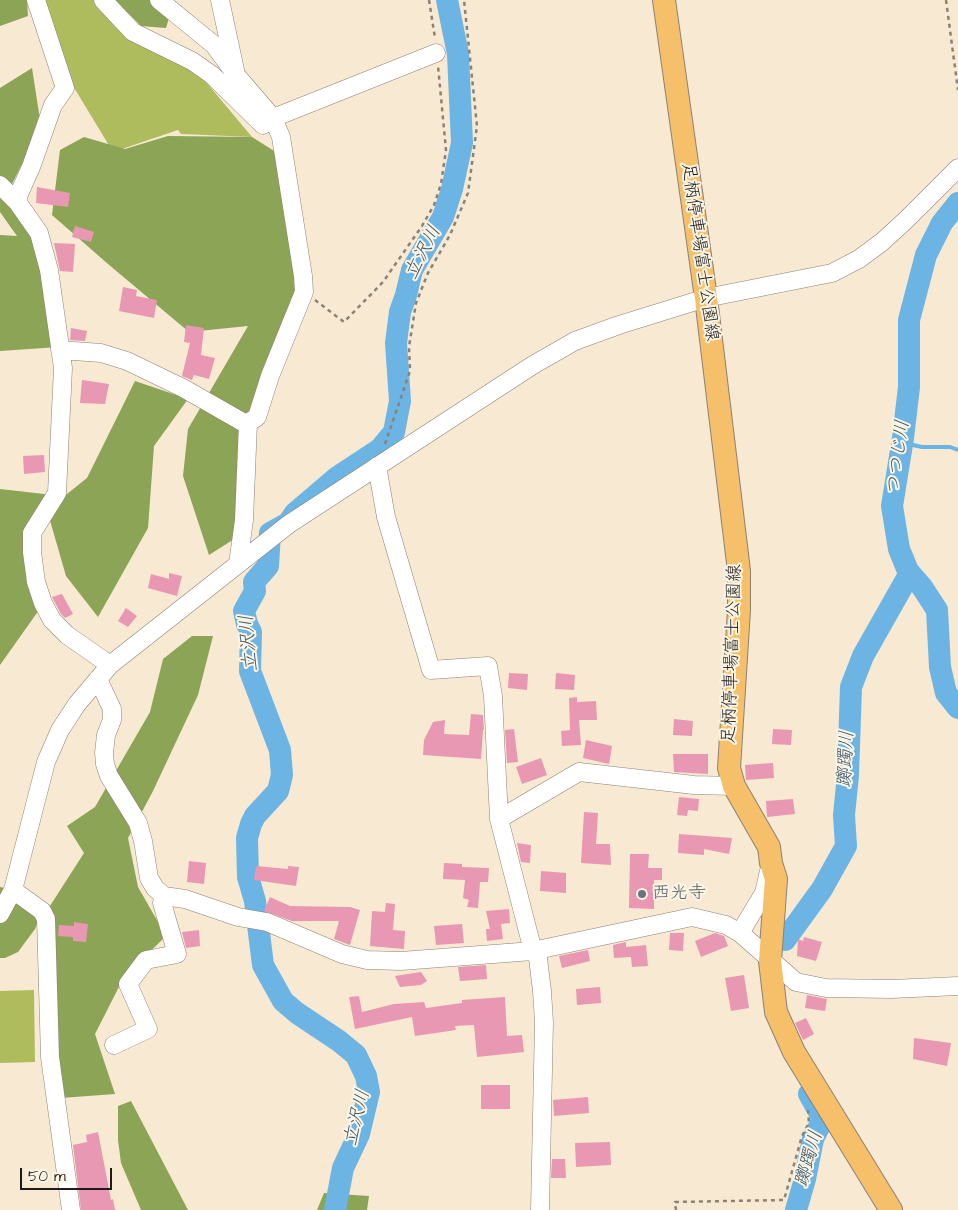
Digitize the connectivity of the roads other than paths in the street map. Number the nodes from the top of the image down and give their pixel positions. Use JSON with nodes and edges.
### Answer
{"nodes":[{"id":1,"x":36,"y":0,"type":"edge"},
{"id":2,"x":103,"y":0,"type":"edge"},
{"id":3,"x":159,"y":0,"type":"edge"},
{"id":4,"x":220,"y":0,"type":"edge"},
{"id":5,"x":664,"y":0,"type":"edge"},
{"id":6,"x":436,"y":53,"type":"road end"},
{"id":7,"x":236,"y":75,"type":"junction"},
{"id":8,"x":273,"y":118,"type":"junction"},
{"id":9,"x":958,"y":168,"type":"edge"},
{"id":10,"x":0,"y":185,"type":"edge"},
{"id":11,"x":18,"y":203,"type":"junction"},
{"id":12,"x":706,"y":298,"type":"junction"},
{"id":13,"x":60,"y":350,"type":"junction"},
{"id":14,"x":248,"y":423,"type":"junction"},
{"id":15,"x":377,"y":466,"type":"junction"},
{"id":16,"x":238,"y":564,"type":"junction"},
{"id":17,"x":110,"y":665,"type":"junction"},
{"id":18,"x":98,"y":679,"type":"junction"},
{"id":19,"x":734,"y":786,"type":"junction"},
{"id":20,"x":499,"y":819,"type":"junction"},
{"id":21,"x":771,"y":863,"type":"junction"},
{"id":22,"x":13,"y":890,"type":"junction"},
{"id":23,"x":164,"y":896,"type":"junction"},
{"id":24,"x":0,"y":914,"type":"edge"},
{"id":25,"x":740,"y":933,"type":"junction"},
{"id":26,"x":535,"y":950,"type":"junction"},
{"id":27,"x":770,"y":961,"type":"junction"},
{"id":28,"x":958,"y":986,"type":"edge"},
{"id":29,"x":114,"y":1045,"type":"dead end"},
{"id":30,"x":71,"y":1210,"type":"edge"},
{"id":31,"x":540,"y":1210,"type":"edge"},
{"id":32,"x":891,"y":1210,"type":"edge"}],
"edges":[{"from":1,"to":11,"type":"street"},
{"from":2,"to":8,"type":"street"},
{"from":3,"to":7,"type":"street"},
{"from":4,"to":7,"type":"street"},
{"from":5,"to":12,"type":"main road","name":"足柄停車場富士公園線"},
{"from":6,"to":8,"type":"street"},
{"from":7,"to":8,"type":"street"},
{"from":8,"to":14,"type":"street"},
{"from":9,"to":12,"type":"street"},
{"from":10,"to":11,"type":"street"},
{"from":11,"to":13,"type":"street"},
{"from":12,"to":15,"type":"street"},
{"from":12,"to":19,"type":"main road","name":"足柄停車場富士公園線"},
{"from":13,"to":14,"type":"street"},
{"from":13,"to":17,"type":"street"},
{"from":14,"to":16,"type":"street"},
{"from":15,"to":16,"type":"street"},
{"from":15,"to":20,"type":"street"},
{"from":16,"to":17,"type":"street"},
{"from":17,"to":18,"type":"street"},
{"from":18,"to":22,"type":"street"},
{"from":18,"to":23,"type":"street"},
{"from":19,"to":20,"type":"street"},
{"from":19,"to":21,"type":"main road","name":"足柄停車場富士公園線"},
{"from":20,"to":26,"type":"street"},
{"from":21,"to":25,"type":"street"},
{"from":21,"to":27,"type":"main road","name":"足柄停車場富士公園線"},
{"from":22,"to":24,"type":"street"},
{"from":22,"to":30,"type":"street"},
{"from":23,"to":26,"type":"street"},
{"from":23,"to":29,"type":"street"},
{"from":25,"to":26,"type":"street"},
{"from":25,"to":27,"type":"street"},
{"from":26,"to":31,"type":"street"},
{"from":27,"to":28,"type":"street"},
{"from":27,"to":32,"type":"main road","name":"足柄停車場富士公園線"}]}
